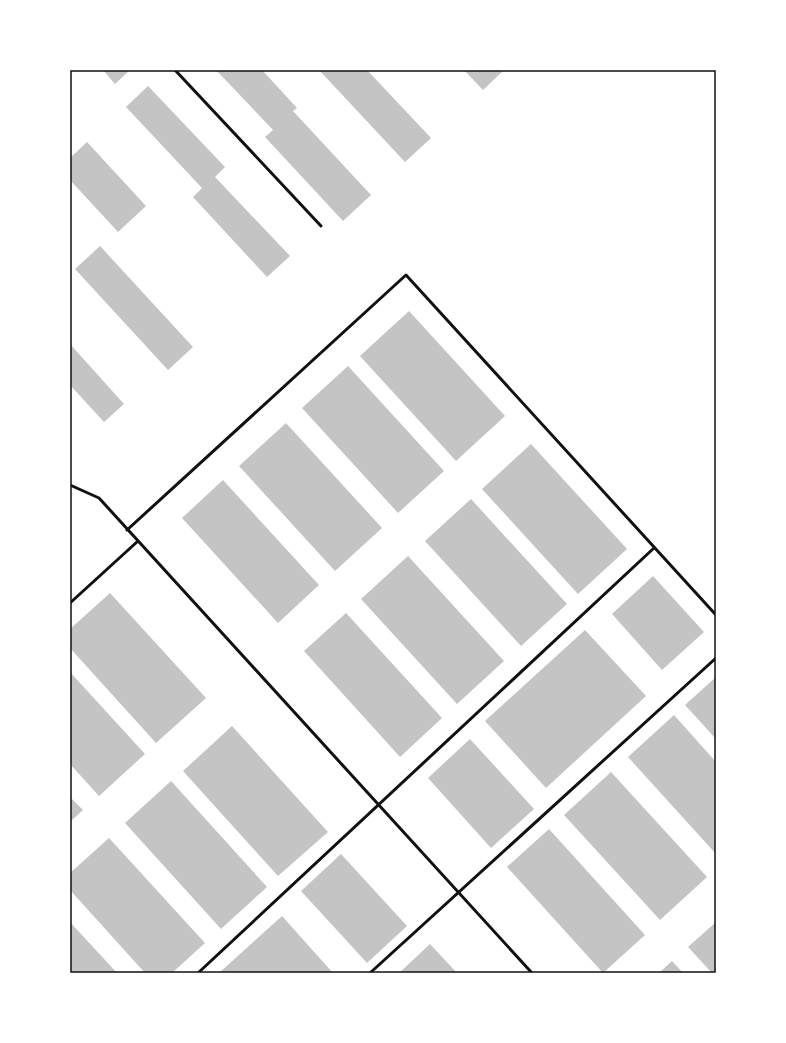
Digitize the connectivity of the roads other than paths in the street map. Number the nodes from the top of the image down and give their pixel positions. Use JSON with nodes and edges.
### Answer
{"nodes":[{"id":1,"x":175,"y":70,"type":"edge"},
{"id":2,"x":321,"y":226,"type":"dead end"},
{"id":3,"x":70,"y":484,"type":"edge"},
{"id":4,"x":127,"y":530,"type":"junction"},
{"id":5,"x":138,"y":541,"type":"junction"},
{"id":6,"x":654,"y":548,"type":"junction"},
{"id":7,"x":70,"y":603,"type":"edge"},
{"id":8,"x":716,"y":615,"type":"edge"},
{"id":9,"x":716,"y":658,"type":"edge"},
{"id":10,"x":379,"y":805,"type":"junction"},
{"id":11,"x":458,"y":892,"type":"junction"},
{"id":12,"x":198,"y":973,"type":"edge"},
{"id":13,"x":370,"y":973,"type":"edge"},
{"id":14,"x":532,"y":973,"type":"edge"}],
"edges":[{"from":1,"to":2,"type":"lane"},
{"from":3,"to":4,"type":"lane"},
{"from":4,"to":5,"type":"lane"},
{"from":4,"to":6,"type":"lane"},
{"from":5,"to":7,"type":"lane"},
{"from":5,"to":10,"type":"lane"},
{"from":6,"to":8,"type":"lane"},
{"from":6,"to":10,"type":"lane"},
{"from":9,"to":11,"type":"lane"},
{"from":10,"to":11,"type":"lane"},
{"from":10,"to":12,"type":"lane"},
{"from":11,"to":13,"type":"lane"},
{"from":11,"to":14,"type":"lane"}]}
